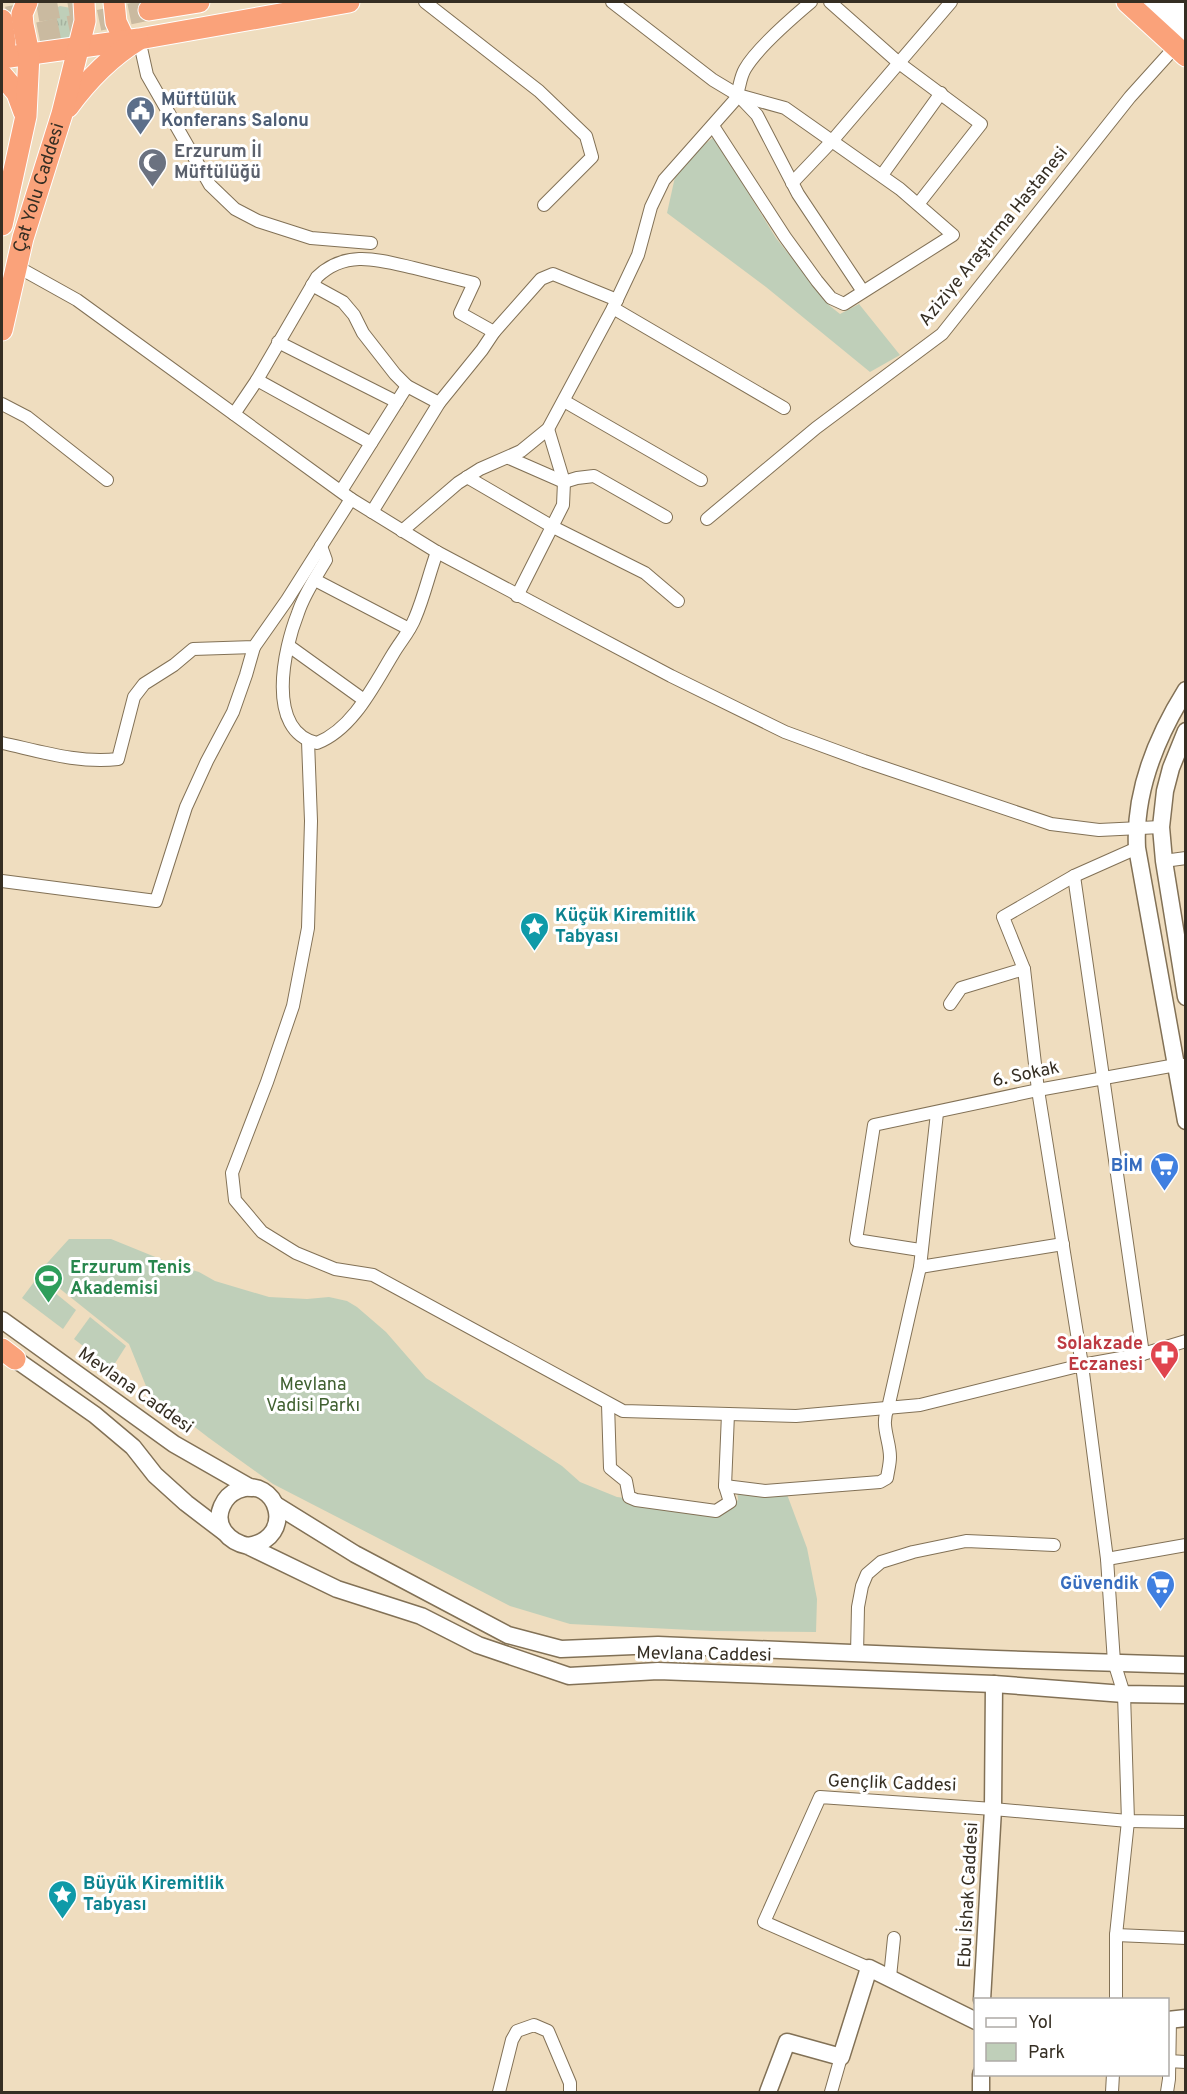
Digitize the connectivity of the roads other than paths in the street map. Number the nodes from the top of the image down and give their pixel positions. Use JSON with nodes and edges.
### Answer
{"nodes":[{"id":1,"x":27,"y":2,"type":"edge"},
{"id":2,"x":84,"y":2,"type":"edge"},
{"id":3,"x":114,"y":2,"type":"edge"},
{"id":4,"x":199,"y":2,"type":"edge"},
{"id":5,"x":349,"y":2,"type":"edge"},
{"id":6,"x":424,"y":2,"type":"edge"},
{"id":7,"x":612,"y":2,"type":"edge"},
{"id":8,"x":811,"y":2,"type":"edge"},
{"id":9,"x":830,"y":2,"type":"edge"},
{"id":10,"x":948,"y":2,"type":"edge"},
{"id":11,"x":1127,"y":2,"type":"edge"},
{"id":12,"x":1153,"y":2,"type":"edge"},
{"id":13,"x":1173,"y":2,"type":"edge"},
{"id":14,"x":149,"y":10,"type":"tunnel mouth"},
{"id":15,"x":1185,"y":13,"type":"edge"},
{"id":16,"x":2,"y":20,"type":"edge"},
{"id":17,"x":132,"y":40,"type":"junction"},
{"id":18,"x":1182,"y":45,"type":"edge"},
{"id":19,"x":78,"y":46,"type":"junction"},
{"id":20,"x":2,"y":51,"type":"edge"},
{"id":21,"x":29,"y":54,"type":"junction"},
{"id":22,"x":2,"y":58,"type":"edge"},
{"id":23,"x":899,"y":63,"type":"junction"},
{"id":24,"x":2,"y":75,"type":"edge"},
{"id":25,"x":941,"y":93,"type":"junction"},
{"id":26,"x":738,"y":95,"type":"junction"},
{"id":27,"x":62,"y":114,"type":"junction"},
{"id":28,"x":26,"y":116,"type":"junction"},
{"id":29,"x":713,"y":126,"type":"junction"},
{"id":30,"x":832,"y":141,"type":"junction"},
{"id":31,"x":882,"y":175,"type":"junction"},
{"id":32,"x":792,"y":183,"type":"junction"},
{"id":33,"x":919,"y":203,"type":"junction"},
{"id":34,"x":544,"y":205,"type":"dead end"},
{"id":35,"x":2,"y":225,"type":"edge"},
{"id":36,"x":371,"y":243,"type":"dead end"},
{"id":37,"x":16,"y":266,"type":"junction"},
{"id":38,"x":312,"y":285,"type":"junction"},
{"id":39,"x":862,"y":290,"type":"junction"},
{"id":40,"x":615,"y":304,"type":"junction"},
{"id":41,"x":2,"y":330,"type":"edge"},
{"id":42,"x":494,"y":332,"type":"junction"},
{"id":43,"x":278,"y":342,"type":"junction"},
{"id":44,"x":257,"y":380,"type":"junction"},
{"id":45,"x":407,"y":386,"type":"junction"},
{"id":46,"x":564,"y":400,"type":"junction"},
{"id":47,"x":397,"y":402,"type":"junction"},
{"id":48,"x":2,"y":404,"type":"edge"},
{"id":49,"x":438,"y":404,"type":"junction"},
{"id":50,"x":784,"y":408,"type":"dead end"},
{"id":51,"x":234,"y":414,"type":"junction"},
{"id":52,"x":548,"y":429,"type":"junction"},
{"id":53,"x":371,"y":443,"type":"junction"},
{"id":54,"x":509,"y":458,"type":"junction"},
{"id":55,"x":467,"y":477,"type":"junction"},
{"id":56,"x":107,"y":480,"type":"dead end"},
{"id":57,"x":701,"y":480,"type":"dead end"},
{"id":58,"x":564,"y":482,"type":"junction"},
{"id":59,"x":341,"y":491,"type":"junction"},
{"id":60,"x":351,"y":499,"type":"junction"},
{"id":61,"x":372,"y":512,"type":"junction"},
{"id":62,"x":666,"y":518,"type":"dead end"},
{"id":63,"x":707,"y":519,"type":"dead end"},
{"id":64,"x":553,"y":527,"type":"junction"},
{"id":65,"x":402,"y":531,"type":"junction"},
{"id":66,"x":321,"y":546,"type":"junction"},
{"id":67,"x":437,"y":552,"type":"junction"},
{"id":68,"x":315,"y":580,"type":"junction"},
{"id":69,"x":517,"y":596,"type":"junction"},
{"id":70,"x":678,"y":601,"type":"dead end"},
{"id":71,"x":409,"y":629,"type":"junction"},
{"id":72,"x":289,"y":646,"type":"junction"},
{"id":73,"x":254,"y":647,"type":"junction"},
{"id":74,"x":1185,"y":690,"type":"edge"},
{"id":75,"x":364,"y":700,"type":"junction"},
{"id":76,"x":1185,"y":730,"type":"edge"},
{"id":77,"x":308,"y":741,"type":"junction"},
{"id":78,"x":2,"y":744,"type":"edge"},
{"id":79,"x":1161,"y":827,"type":"junction"},
{"id":80,"x":1136,"y":829,"type":"junction"},
{"id":81,"x":1137,"y":848,"type":"junction"},
{"id":82,"x":1185,"y":858,"type":"edge"},
{"id":83,"x":1164,"y":861,"type":"junction"},
{"id":84,"x":1074,"y":876,"type":"junction"},
{"id":85,"x":2,"y":881,"type":"edge"},
{"id":86,"x":1024,"y":969,"type":"junction"},
{"id":87,"x":1185,"y":997,"type":"edge"},
{"id":88,"x":950,"y":1004,"type":"dead end"},
{"id":89,"x":1181,"y":1065,"type":"edge"},
{"id":90,"x":1105,"y":1078,"type":"junction"},
{"id":91,"x":1038,"y":1090,"type":"junction"},
{"id":92,"x":937,"y":1113,"type":"junction"},
{"id":93,"x":1185,"y":1121,"type":"edge"},
{"id":94,"x":1063,"y":1244,"type":"junction"},
{"id":95,"x":920,"y":1250,"type":"junction"},
{"id":96,"x":920,"y":1267,"type":"junction"},
{"id":97,"x":2,"y":1320,"type":"edge"},
{"id":98,"x":1185,"y":1341,"type":"edge"},
{"id":99,"x":1143,"y":1354,"type":"junction"},
{"id":100,"x":6,"y":1355,"type":"edge"},
{"id":101,"x":1082,"y":1365,"type":"junction"},
{"id":102,"x":608,"y":1404,"type":"junction"},
{"id":103,"x":888,"y":1408,"type":"junction"},
{"id":104,"x":728,"y":1414,"type":"junction"},
{"id":105,"x":725,"y":1486,"type":"junction"},
{"id":106,"x":251,"y":1488,"type":"junction"},
{"id":107,"x":276,"y":1505,"type":"junction"},
{"id":108,"x":224,"y":1532,"type":"junction"},
{"id":109,"x":1054,"y":1545,"type":"dead end"},
{"id":110,"x":1185,"y":1545,"type":"edge"},
{"id":111,"x":248,"y":1546,"type":"junction"},
{"id":112,"x":1107,"y":1559,"type":"junction"},
{"id":113,"x":658,"y":1645,"type":"junction"},
{"id":114,"x":857,"y":1654,"type":"junction"},
{"id":115,"x":1114,"y":1662,"type":"junction"},
{"id":116,"x":1185,"y":1665,"type":"edge"},
{"id":117,"x":657,"y":1671,"type":"junction"},
{"id":118,"x":994,"y":1684,"type":"junction"},
{"id":119,"x":1124,"y":1694,"type":"junction"},
{"id":120,"x":1185,"y":1695,"type":"edge"},
{"id":121,"x":993,"y":1809,"type":"junction"},
{"id":122,"x":1128,"y":1821,"type":"junction"},
{"id":123,"x":1185,"y":1822,"type":"edge"},
{"id":124,"x":1116,"y":1935,"type":"junction"},
{"id":125,"x":894,"y":1938,"type":"dead end"},
{"id":126,"x":1185,"y":1938,"type":"edge"},
{"id":127,"x":869,"y":1968,"type":"junction"},
{"id":128,"x":890,"y":1977,"type":"junction"},
{"id":129,"x":982,"y":1998,"type":"edge"},
{"id":130,"x":1116,"y":1998,"type":"edge"},
{"id":131,"x":1174,"y":2019,"type":"edge"},
{"id":132,"x":974,"y":2020,"type":"edge"},
{"id":133,"x":1169,"y":2054,"type":"edge"},
{"id":134,"x":841,"y":2056,"type":"junction"},
{"id":135,"x":1169,"y":2061,"type":"edge"},
{"id":136,"x":1185,"y":2062,"type":"edge"},
{"id":137,"x":981,"y":2076,"type":"edge"},
{"id":138,"x":1113,"y":2076,"type":"edge"},
{"id":139,"x":1169,"y":2076,"type":"edge"},
{"id":140,"x":499,"y":2092,"type":"edge"},
{"id":141,"x":570,"y":2092,"type":"edge"},
{"id":142,"x":768,"y":2092,"type":"edge"},
{"id":143,"x":831,"y":2092,"type":"edge"},
{"id":144,"x":981,"y":2092,"type":"edge"},
{"id":145,"x":1112,"y":2092,"type":"edge"},
{"id":146,"x":1167,"y":2092,"type":"edge"}],
"edges":[{"from":1,"to":21,"type":"highway","name":"Çat Yolu Caddesi"},
{"from":2,"to":19,"type":"highway","name":"Çat Yolu Caddesi"},
{"from":3,"to":17,"type":"highway"},
{"from":4,"to":14,"type":"highway"},
{"from":5,"to":17,"type":"highway"},
{"from":6,"to":34,"type":"street"},
{"from":7,"to":26,"type":"street"},
{"from":8,"to":26,"type":"street"},
{"from":9,"to":23,"type":"street"},
{"from":10,"to":23,"type":"street"},
{"from":11,"to":18,"type":"highway"},
{"from":12,"to":18,"type":"street"},
{"from":13,"to":15,"type":"street"},
{"from":16,"to":20,"type":"highway"},
{"from":17,"to":19,"type":"highway"},
{"from":17,"to":27,"type":"highway"},
{"from":17,"to":36,"type":"street"},
{"from":18,"to":63,"type":"street","name":"Aziziye Araştırma Hastanesi"},
{"from":19,"to":21,"type":"highway"},
{"from":19,"to":27,"type":"highway","name":"Çat Yolu Caddesi"},
{"from":21,"to":22,"type":"highway"},
{"from":21,"to":28,"type":"highway","name":"Çat Yolu Caddesi"},
{"from":23,"to":25,"type":"street"},
{"from":23,"to":30,"type":"street"},
{"from":24,"to":28,"type":"highway"},
{"from":25,"to":31,"type":"street"},
{"from":25,"to":33,"type":"street"},
{"from":26,"to":29,"type":"street"},
{"from":26,"to":30,"type":"street"},
{"from":26,"to":32,"type":"street"},
{"from":27,"to":37,"type":"highway","name":"Çat Yolu Caddesi"},
{"from":28,"to":35,"type":"highway","name":"Çat Yolu Caddesi"},
{"from":29,"to":39,"type":"street"},
{"from":29,"to":40,"type":"street"},
{"from":30,"to":31,"type":"street"},
{"from":30,"to":32,"type":"street"},
{"from":31,"to":33,"type":"street"},
{"from":32,"to":39,"type":"street"},
{"from":33,"to":39,"type":"street"},
{"from":37,"to":41,"type":"highway","name":"Çat Yolu Caddesi"},
{"from":37,"to":51,"type":"street"},
{"from":38,"to":42,"type":"street"},
{"from":38,"to":43,"type":"street"},
{"from":38,"to":45,"type":"street"},
{"from":40,"to":42,"type":"street"},
{"from":40,"to":46,"type":"street"},
{"from":40,"to":50,"type":"street"},
{"from":42,"to":49,"type":"street"},
{"from":43,"to":44,"type":"street"},
{"from":43,"to":47,"type":"street"},
{"from":44,"to":51,"type":"street"},
{"from":44,"to":53,"type":"street"},
{"from":45,"to":47,"type":"street"},
{"from":45,"to":49,"type":"street"},
{"from":46,"to":52,"type":"street"},
{"from":46,"to":57,"type":"street"},
{"from":47,"to":53,"type":"street"},
{"from":48,"to":56,"type":"street"},
{"from":49,"to":61,"type":"street"},
{"from":51,"to":59,"type":"street"},
{"from":52,"to":54,"type":"street"},
{"from":52,"to":58,"type":"street"},
{"from":53,"to":59,"type":"street"},
{"from":54,"to":55,"type":"street"},
{"from":54,"to":58,"type":"street"},
{"from":55,"to":64,"type":"street"},
{"from":55,"to":65,"type":"street"},
{"from":58,"to":62,"type":"street"},
{"from":58,"to":64,"type":"street"},
{"from":59,"to":60,"type":"street"},
{"from":60,"to":61,"type":"street"},
{"from":60,"to":66,"type":"street"},
{"from":61,"to":65,"type":"street"},
{"from":64,"to":69,"type":"street"},
{"from":64,"to":70,"type":"street"},
{"from":65,"to":67,"type":"street"},
{"from":66,"to":68,"type":"street"},
{"from":66,"to":73,"type":"street"},
{"from":67,"to":69,"type":"street"},
{"from":67,"to":71,"type":"street"},
{"from":68,"to":71,"type":"street"},
{"from":68,"to":72,"type":"street"},
{"from":69,"to":80,"type":"street"},
{"from":71,"to":75,"type":"street"},
{"from":72,"to":75,"type":"street"},
{"from":72,"to":77,"type":"street"},
{"from":73,"to":78,"type":"street"},
{"from":73,"to":85,"type":"street"},
{"from":74,"to":80,"type":"street"},
{"from":75,"to":77,"type":"street"},
{"from":76,"to":79,"type":"street"},
{"from":77,"to":102,"type":"street"},
{"from":79,"to":80,"type":"street"},
{"from":79,"to":83,"type":"street"},
{"from":80,"to":81,"type":"street"},
{"from":81,"to":84,"type":"street"},
{"from":81,"to":89,"type":"street"},
{"from":82,"to":83,"type":"street"},
{"from":83,"to":87,"type":"street"},
{"from":84,"to":86,"type":"street"},
{"from":84,"to":90,"type":"street"},
{"from":86,"to":88,"type":"street"},
{"from":86,"to":91,"type":"street"},
{"from":89,"to":90,"type":"street","name":"6. Sokak"},
{"from":89,"to":93,"type":"street"},
{"from":90,"to":91,"type":"street","name":"6. Sokak"},
{"from":90,"to":99,"type":"street"},
{"from":91,"to":92,"type":"street","name":"6. Sokak"},
{"from":91,"to":94,"type":"street"},
{"from":92,"to":95,"type":"street"},
{"from":92,"to":95,"type":"street","name":"6. Sokak"},
{"from":94,"to":96,"type":"street"},
{"from":94,"to":101,"type":"street"},
{"from":95,"to":96,"type":"street"},
{"from":96,"to":103,"type":"street"},
{"from":97,"to":106,"type":"street","name":"Mevlana Caddesi"},
{"from":98,"to":99,"type":"street"},
{"from":99,"to":101,"type":"street"},
{"from":100,"to":108,"type":"street"},
{"from":101,"to":103,"type":"street"},
{"from":101,"to":112,"type":"street"},
{"from":102,"to":104,"type":"street"},
{"from":102,"to":105,"type":"street"},
{"from":103,"to":104,"type":"street"},
{"from":103,"to":105,"type":"street"},
{"from":104,"to":105,"type":"street"},
{"from":106,"to":107,"type":"street"},
{"from":106,"to":108,"type":"street"},
{"from":107,"to":111,"type":"street"},
{"from":107,"to":113,"type":"street","name":"Mevlana Caddesi"},
{"from":108,"to":111,"type":"street"},
{"from":109,"to":114,"type":"street"},
{"from":110,"to":112,"type":"street"},
{"from":111,"to":117,"type":"street","name":"Mevlana Caddesi"},
{"from":112,"to":115,"type":"street"},
{"from":113,"to":114,"type":"street","name":"Mevlana Caddesi"},
{"from":113,"to":117,"type":"street"},
{"from":114,"to":115,"type":"street","name":"Mevlana Caddesi"},
{"from":115,"to":116,"type":"street","name":"Mevlana Caddesi"},
{"from":115,"to":119,"type":"street"},
{"from":117,"to":118,"type":"street","name":"Mevlana Caddesi"},
{"from":118,"to":119,"type":"street","name":"Mevlana Caddesi"},
{"from":118,"to":121,"type":"street","name":"Ebu İshak Caddesi"},
{"from":119,"to":120,"type":"street","name":"Mevlana Caddesi"},
{"from":119,"to":122,"type":"street"},
{"from":121,"to":122,"type":"street","name":"Gençlik Caddesi"},
{"from":121,"to":127,"type":"street","name":"Gençlik Caddesi"},
{"from":121,"to":129,"type":"street","name":"Ebu İshak Caddesi"},
{"from":122,"to":123,"type":"street","name":"Gençlik Caddesi"},
{"from":122,"to":124,"type":"street"},
{"from":124,"to":126,"type":"street"},
{"from":124,"to":130,"type":"street"},
{"from":125,"to":128,"type":"street"},
{"from":127,"to":128,"type":"street","name":"Gençlik Caddesi"},
{"from":127,"to":134,"type":"street"},
{"from":128,"to":132,"type":"street","name":"Gençlik Caddesi"},
{"from":131,"to":133,"type":"street"},
{"from":134,"to":142,"type":"street"},
{"from":134,"to":143,"type":"street"},
{"from":135,"to":136,"type":"street"},
{"from":137,"to":144,"type":"street"},
{"from":138,"to":145,"type":"street"},
{"from":139,"to":146,"type":"street"},
{"from":140,"to":141,"type":"street"}]}
